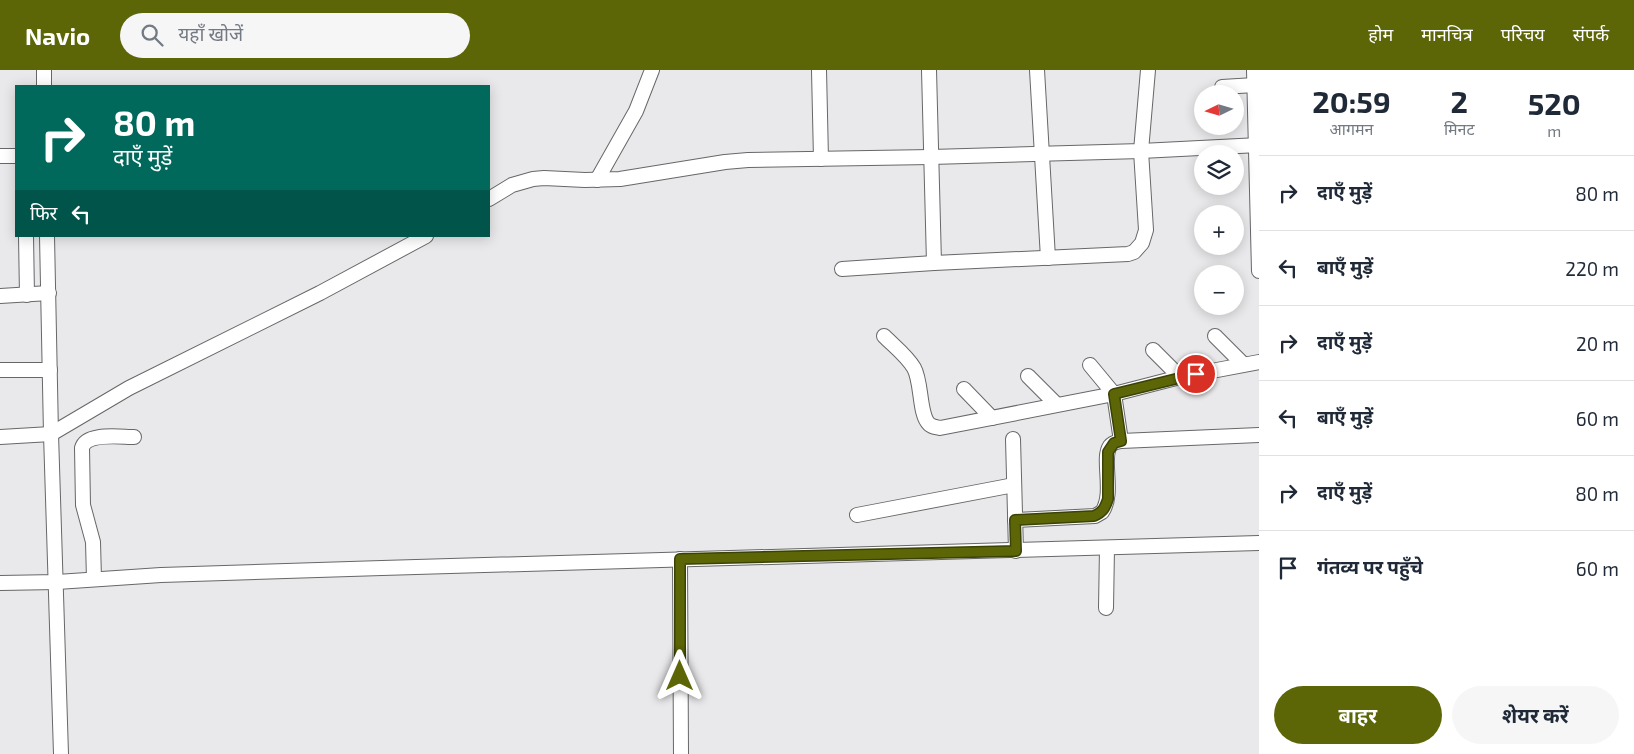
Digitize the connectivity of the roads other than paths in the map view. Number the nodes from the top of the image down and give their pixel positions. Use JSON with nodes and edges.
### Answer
{"nodes":[{"id":1,"x":44,"y":70,"type":"edge"},
{"id":2,"x":652,"y":70,"type":"edge"},
{"id":3,"x":819,"y":70,"type":"edge"},
{"id":4,"x":929,"y":70,"type":"edge"},
{"id":5,"x":1037,"y":70,"type":"edge"},
{"id":6,"x":1148,"y":70,"type":"edge"},
{"id":7,"x":1254,"y":70,"type":"edge"},
{"id":8,"x":44,"y":85,"type":"edge"},
{"id":9,"x":1255,"y":85,"type":"junction"},
{"id":10,"x":1244,"y":86,"type":"edge"},
{"id":11,"x":1257,"y":145,"type":"edge"},
{"id":12,"x":1141,"y":151,"type":"junction"},
{"id":13,"x":1042,"y":154,"type":"junction"},
{"id":14,"x":0,"y":156,"type":"edge"},
{"id":15,"x":15,"y":156,"type":"edge"},
{"id":16,"x":931,"y":157,"type":"junction"},
{"id":17,"x":821,"y":159,"type":"junction"},
{"id":18,"x":597,"y":180,"type":"junction"},
{"id":19,"x":490,"y":198,"type":"edge"},
{"id":20,"x":26,"y":237,"type":"edge"},
{"id":21,"x":47,"y":237,"type":"edge"},
{"id":22,"x":424,"y":237,"type":"edge"},
{"id":23,"x":1048,"y":258,"type":"junction"},
{"id":24,"x":934,"y":263,"type":"junction"},
{"id":25,"x":842,"y":269,"type":"dead end"},
{"id":26,"x":1259,"y":271,"type":"edge"},
{"id":27,"x":49,"y":293,"type":"junction"},
{"id":28,"x":27,"y":295,"type":"junction"},
{"id":29,"x":0,"y":296,"type":"edge"},
{"id":30,"x":884,"y":336,"type":"dead end"},
{"id":31,"x":1215,"y":336,"type":"dead end"},
{"id":32,"x":1153,"y":350,"type":"dead end"},
{"id":33,"x":1259,"y":362,"type":"edge"},
{"id":34,"x":1242,"y":364,"type":"junction"},
{"id":35,"x":1090,"y":365,"type":"dead end"},
{"id":36,"x":0,"y":370,"type":"edge"},
{"id":37,"x":50,"y":370,"type":"junction"},
{"id":38,"x":1028,"y":376,"type":"dead end"},
{"id":39,"x":1180,"y":377,"type":"junction"},
{"id":40,"x":964,"y":389,"type":"dead end"},
{"id":41,"x":1114,"y":394,"type":"junction"},
{"id":42,"x":1056,"y":404,"type":"junction"},
{"id":43,"x":992,"y":418,"type":"junction"},
{"id":44,"x":51,"y":434,"type":"junction"},
{"id":45,"x":1259,"y":435,"type":"edge"},
{"id":46,"x":0,"y":437,"type":"edge"},
{"id":47,"x":134,"y":437,"type":"dead end"},
{"id":48,"x":1013,"y":439,"type":"dead end"},
{"id":49,"x":1121,"y":441,"type":"junction"},
{"id":50,"x":1014,"y":485,"type":"junction"},
{"id":51,"x":857,"y":514,"type":"dead end"},
{"id":52,"x":1015,"y":520,"type":"junction"},
{"id":53,"x":1259,"y":543,"type":"edge"},
{"id":54,"x":1107,"y":548,"type":"junction"},
{"id":55,"x":1016,"y":551,"type":"junction"},
{"id":56,"x":680,"y":559,"type":"junction"},
{"id":57,"x":94,"y":579,"type":"junction"},
{"id":58,"x":57,"y":582,"type":"junction"},
{"id":59,"x":0,"y":583,"type":"edge"},
{"id":60,"x":1106,"y":608,"type":"dead end"},
{"id":61,"x":61,"y":754,"type":"edge"},
{"id":62,"x":681,"y":754,"type":"edge"}],
"edges":[{"from":1,"to":8,"type":"street"},
{"from":2,"to":18,"type":"street"},
{"from":3,"to":17,"type":"street"},
{"from":4,"to":16,"type":"street"},
{"from":5,"to":13,"type":"street"},
{"from":6,"to":12,"type":"street"},
{"from":7,"to":9,"type":"street"},
{"from":9,"to":10,"type":"street"},
{"from":9,"to":11,"type":"street"},
{"from":11,"to":12,"type":"street"},
{"from":11,"to":26,"type":"street"},
{"from":12,"to":13,"type":"street"},
{"from":12,"to":23,"type":"street"},
{"from":13,"to":16,"type":"street"},
{"from":13,"to":23,"type":"street"},
{"from":14,"to":15,"type":"street"},
{"from":16,"to":17,"type":"street"},
{"from":16,"to":24,"type":"street"},
{"from":17,"to":18,"type":"street"},
{"from":18,"to":19,"type":"street"},
{"from":20,"to":28,"type":"street"},
{"from":21,"to":27,"type":"street"},
{"from":22,"to":44,"type":"street"},
{"from":23,"to":24,"type":"street"},
{"from":24,"to":25,"type":"street"},
{"from":27,"to":28,"type":"street"},
{"from":27,"to":37,"type":"street"},
{"from":28,"to":29,"type":"street"},
{"from":30,"to":43,"type":"street"},
{"from":31,"to":34,"type":"street"},
{"from":32,"to":39,"type":"street"},
{"from":33,"to":34,"type":"street"},
{"from":34,"to":39,"type":"street"},
{"from":35,"to":41,"type":"street"},
{"from":36,"to":37,"type":"street"},
{"from":37,"to":44,"type":"street"},
{"from":38,"to":42,"type":"street"},
{"from":39,"to":41,"type":"street"},
{"from":40,"to":43,"type":"street"},
{"from":41,"to":42,"type":"street"},
{"from":41,"to":49,"type":"street"},
{"from":42,"to":43,"type":"street"},
{"from":44,"to":46,"type":"street"},
{"from":44,"to":58,"type":"street"},
{"from":45,"to":49,"type":"street"},
{"from":47,"to":57,"type":"street"},
{"from":48,"to":50,"type":"street"},
{"from":49,"to":52,"type":"street"},
{"from":50,"to":51,"type":"street"},
{"from":50,"to":52,"type":"street"},
{"from":52,"to":55,"type":"street"},
{"from":53,"to":54,"type":"street"},
{"from":54,"to":55,"type":"street"},
{"from":54,"to":60,"type":"street"},
{"from":55,"to":56,"type":"street"},
{"from":56,"to":57,"type":"street"},
{"from":56,"to":62,"type":"street"},
{"from":57,"to":58,"type":"street"},
{"from":58,"to":59,"type":"street"},
{"from":58,"to":61,"type":"street"}]}
